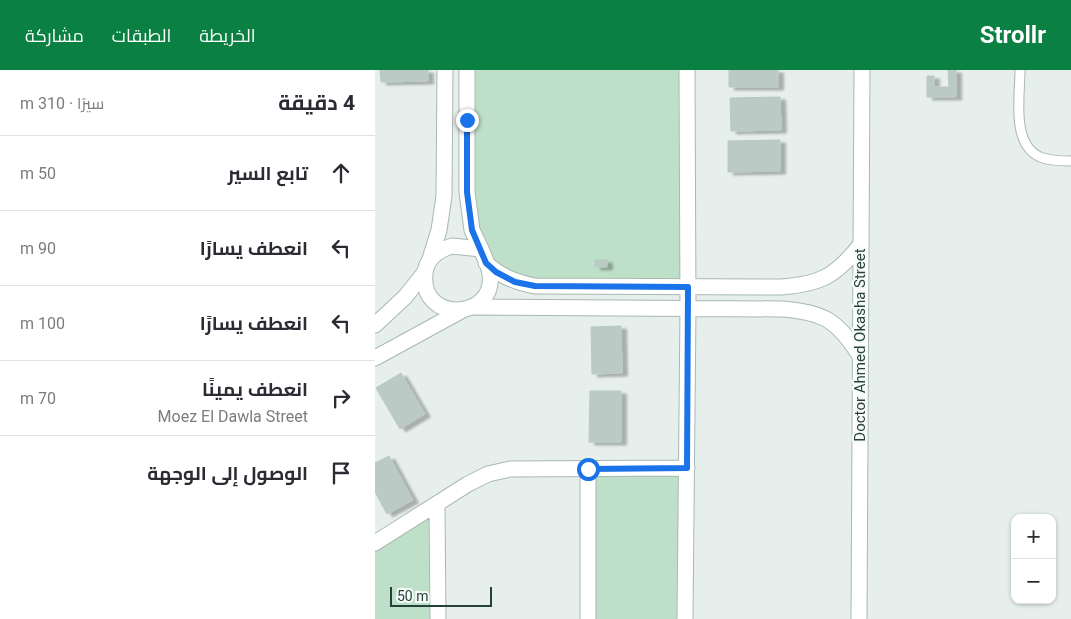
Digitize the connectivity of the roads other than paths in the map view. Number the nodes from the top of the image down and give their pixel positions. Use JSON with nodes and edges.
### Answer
{"nodes":[{"id":1,"x":445,"y":70,"type":"edge"},
{"id":2,"x":467,"y":70,"type":"edge"},
{"id":3,"x":687,"y":70,"type":"edge"},
{"id":4,"x":862,"y":70,"type":"edge"},
{"id":5,"x":1020,"y":70,"type":"edge"},
{"id":6,"x":1071,"y":161,"type":"edge"},
{"id":7,"x":861,"y":244,"type":"junction"},
{"id":8,"x":483,"y":256,"type":"junction"},
{"id":9,"x":427,"y":266,"type":"junction"},
{"id":10,"x":688,"y":287,"type":"junction"},
{"id":11,"x":689,"y":308,"type":"junction"},
{"id":12,"x":467,"y":309,"type":"junction"},
{"id":13,"x":375,"y":325,"type":"edge"},
{"id":14,"x":860,"y":356,"type":"junction"},
{"id":15,"x":375,"y":358,"type":"edge"},
{"id":16,"x":687,"y":468,"type":"junction"},
{"id":17,"x":588,"y":469,"type":"junction"},
{"id":18,"x":437,"y":504,"type":"junction"},
{"id":19,"x":375,"y":543,"type":"edge"},
{"id":20,"x":438,"y":619,"type":"edge"},
{"id":21,"x":588,"y":619,"type":"edge"},
{"id":22,"x":685,"y":619,"type":"edge"},
{"id":23,"x":859,"y":619,"type":"edge"}],
"edges":[{"from":1,"to":9,"type":"street"},
{"from":2,"to":8,"type":"street"},
{"from":3,"to":10,"type":"street"},
{"from":4,"to":7,"type":"street","name":"Doctor Ahmed Okasha Street"},
{"from":5,"to":6,"type":"lane"},
{"from":7,"to":10,"type":"street"},
{"from":7,"to":14,"type":"street","name":"Doctor Ahmed Okasha Street"},
{"from":8,"to":9,"type":"street"},
{"from":8,"to":10,"type":"street"},
{"from":8,"to":12,"type":"street"},
{"from":9,"to":12,"type":"street"},
{"from":9,"to":13,"type":"street"},
{"from":10,"to":11,"type":"street"},
{"from":11,"to":12,"type":"street"},
{"from":11,"to":14,"type":"street"},
{"from":11,"to":16,"type":"street"},
{"from":12,"to":15,"type":"street"},
{"from":14,"to":23,"type":"street","name":"Doctor Ahmed Okasha Street"},
{"from":16,"to":17,"type":"street"},
{"from":16,"to":22,"type":"street"},
{"from":17,"to":18,"type":"street"},
{"from":17,"to":21,"type":"street"},
{"from":18,"to":19,"type":"street"},
{"from":18,"to":20,"type":"street"}]}
